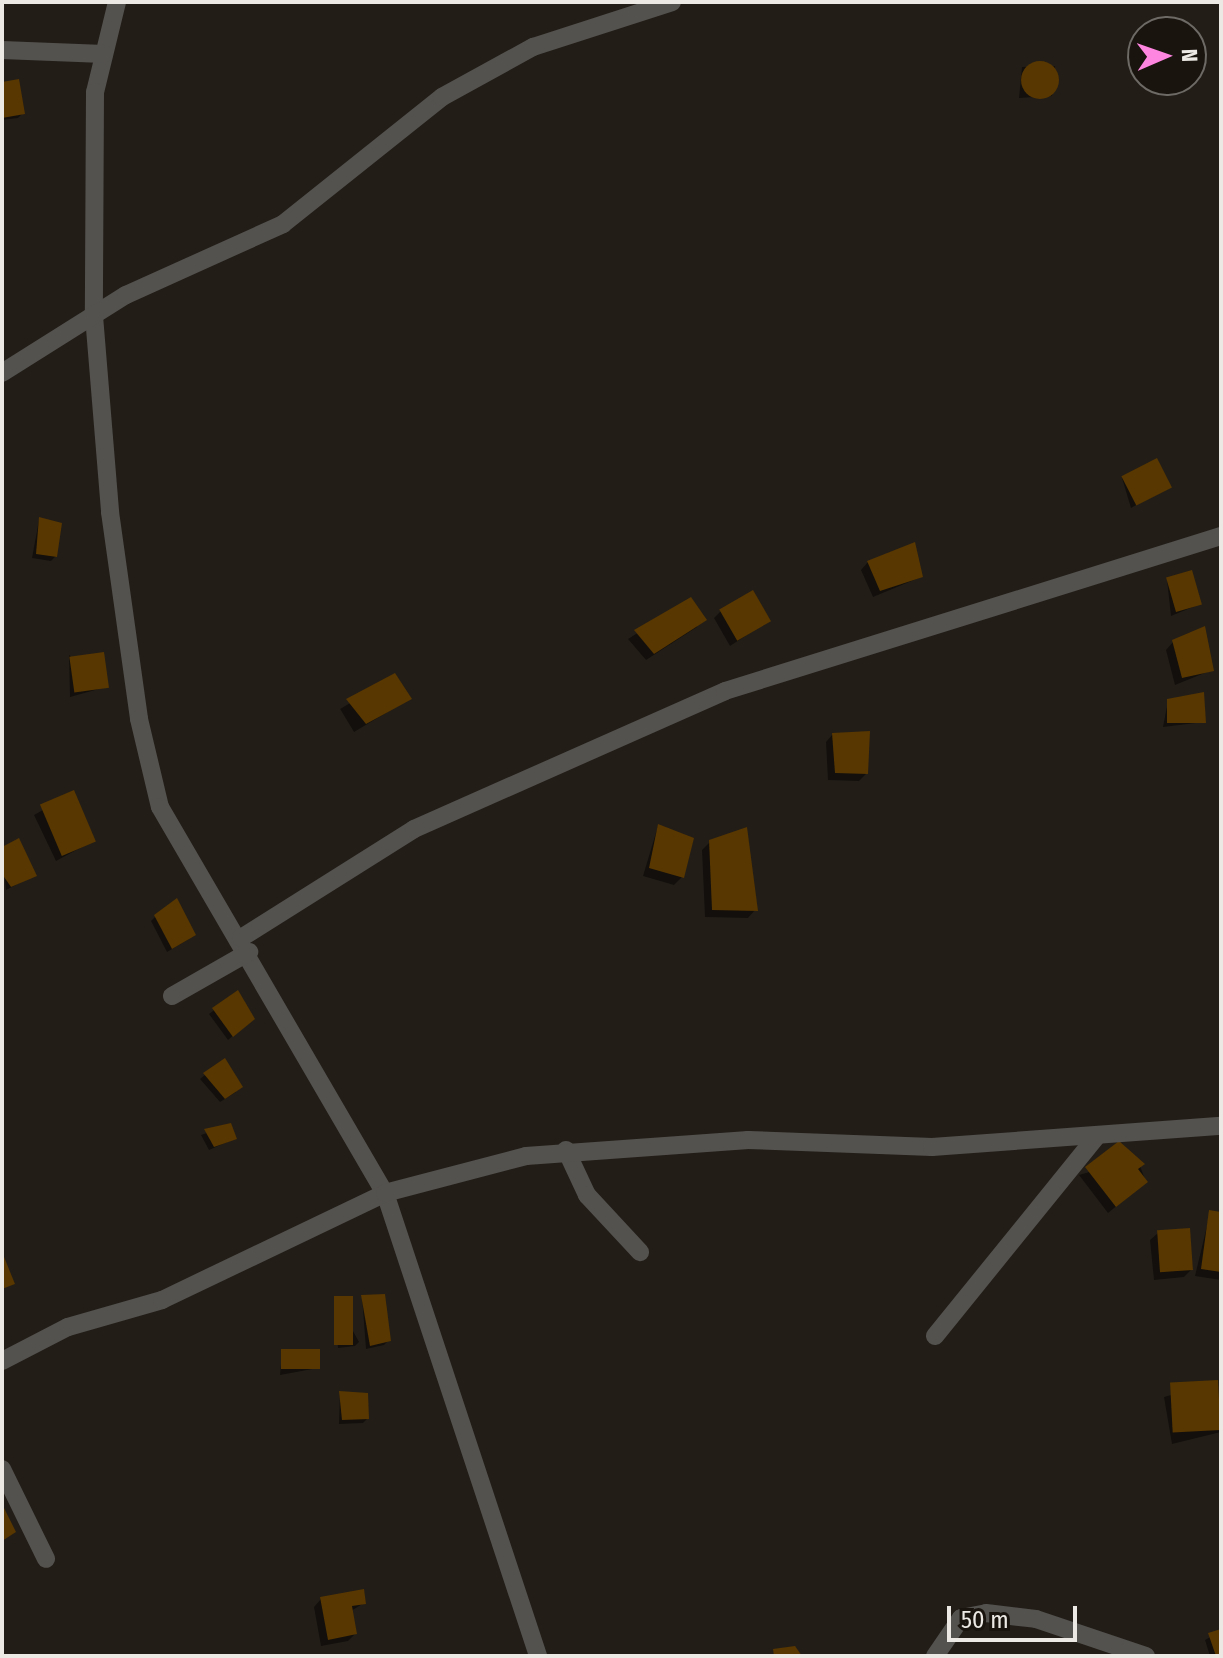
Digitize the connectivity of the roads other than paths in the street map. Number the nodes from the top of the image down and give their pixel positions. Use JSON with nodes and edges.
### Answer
{"nodes":[{"id":1,"x":117,"y":2,"type":"edge"},
{"id":2,"x":672,"y":2,"type":"edge"},
{"id":3,"x":2,"y":50,"type":"edge"},
{"id":4,"x":104,"y":54,"type":"junction"},
{"id":5,"x":94,"y":316,"type":"junction"},
{"id":6,"x":2,"y":373,"type":"edge"},
{"id":7,"x":1221,"y":536,"type":"edge"},
{"id":8,"x":245,"y":945,"type":"junction"},
{"id":9,"x":172,"y":996,"type":"dead end"},
{"id":10,"x":1221,"y":1126,"type":"edge"},
{"id":11,"x":1097,"y":1136,"type":"junction"},
{"id":12,"x":566,"y":1150,"type":"junction"},
{"id":13,"x":385,"y":1193,"type":"junction"},
{"id":14,"x":640,"y":1252,"type":"dead end"},
{"id":15,"x":935,"y":1336,"type":"dead end"},
{"id":16,"x":2,"y":1361,"type":"edge"},
{"id":17,"x":2,"y":1469,"type":"edge"},
{"id":18,"x":46,"y":1559,"type":"dead end"},
{"id":19,"x":538,"y":1656,"type":"edge"},
{"id":20,"x":935,"y":1656,"type":"edge"},
{"id":21,"x":1146,"y":1656,"type":"edge"}],
"edges":[{"from":1,"to":4,"type":"street"},
{"from":2,"to":5,"type":"street"},
{"from":3,"to":4,"type":"street"},
{"from":4,"to":5,"type":"street"},
{"from":5,"to":6,"type":"street"},
{"from":5,"to":8,"type":"street"},
{"from":7,"to":8,"type":"street"},
{"from":8,"to":9,"type":"street"},
{"from":8,"to":13,"type":"street"},
{"from":10,"to":11,"type":"street"},
{"from":11,"to":12,"type":"street"},
{"from":11,"to":15,"type":"street"},
{"from":12,"to":13,"type":"street"},
{"from":12,"to":14,"type":"street"},
{"from":13,"to":16,"type":"street"},
{"from":13,"to":19,"type":"street"},
{"from":17,"to":18,"type":"street"},
{"from":20,"to":21,"type":"street"}]}
